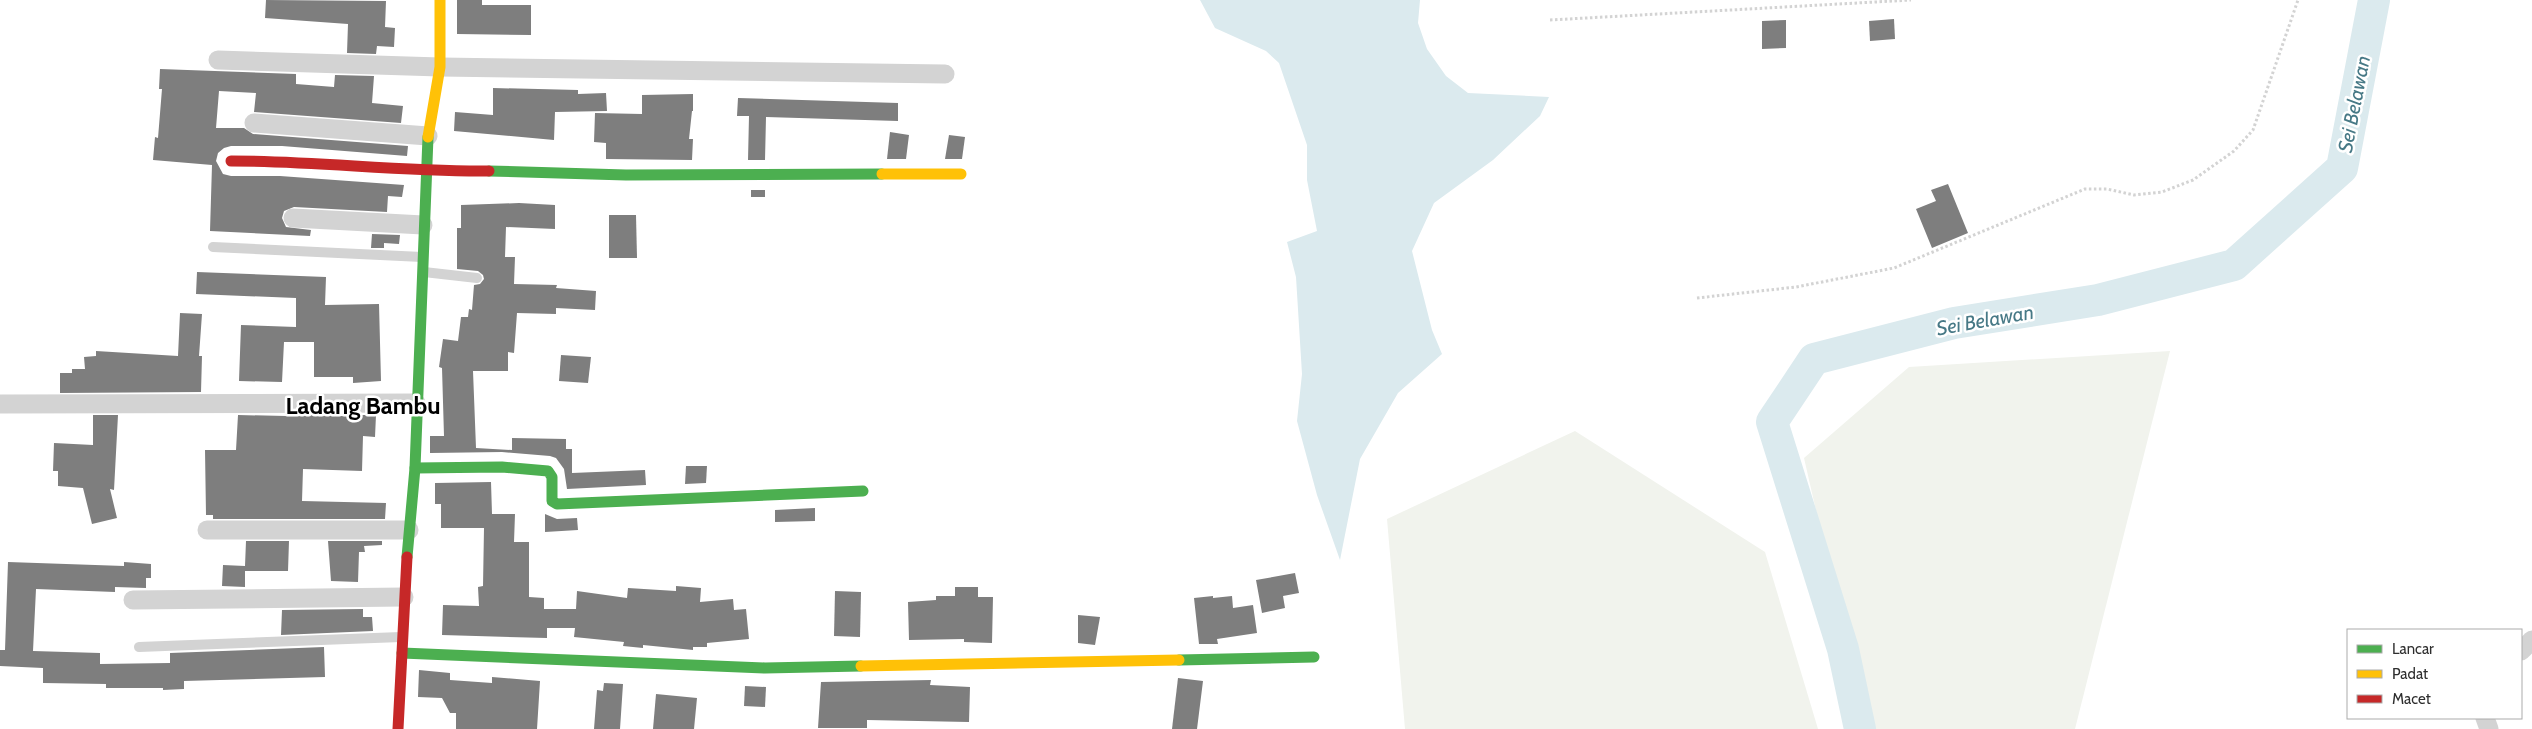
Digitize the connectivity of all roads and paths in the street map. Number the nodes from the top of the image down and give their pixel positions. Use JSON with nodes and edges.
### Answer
{"nodes":[{"id":1,"x":440,"y":0,"type":"edge"},
{"id":2,"x":1911,"y":0,"type":"edge"},
{"id":3,"x":2298,"y":0,"type":"edge"},
{"id":4,"x":1550,"y":20,"type":"dead end"},
{"id":5,"x":218,"y":60,"type":"dead end"},
{"id":6,"x":440,"y":67,"type":"junction"},
{"id":7,"x":945,"y":74,"type":"dead end"},
{"id":8,"x":254,"y":123,"type":"dead end"},
{"id":9,"x":428,"y":136,"type":"junction"},
{"id":10,"x":231,"y":161,"type":"dead end"},
{"id":11,"x":426,"y":172,"type":"junction"},
{"id":12,"x":961,"y":174,"type":"dead end"},
{"id":13,"x":293,"y":218,"type":"dead end"},
{"id":14,"x":423,"y":225,"type":"junction"},
{"id":15,"x":213,"y":247,"type":"dead end"},
{"id":16,"x":423,"y":257,"type":"junction"},
{"id":17,"x":424,"y":272,"type":"junction"},
{"id":18,"x":477,"y":278,"type":"dead end"},
{"id":19,"x":1697,"y":298,"type":"dead end"},
{"id":20,"x":416,"y":403,"type":"junction"},
{"id":21,"x":0,"y":404,"type":"edge"},
{"id":22,"x":415,"y":468,"type":"junction"},
{"id":23,"x":863,"y":491,"type":"dead end"},
{"id":24,"x":207,"y":530,"type":"dead end"},
{"id":25,"x":409,"y":530,"type":"junction"},
{"id":26,"x":404,"y":597,"type":"junction"},
{"id":27,"x":133,"y":600,"type":"dead end"},
{"id":28,"x":404,"y":637,"type":"junction"},
{"id":29,"x":2532,"y":640,"type":"edge"},
{"id":30,"x":139,"y":647,"type":"dead end"},
{"id":31,"x":2522,"y":650,"type":"edge"},
{"id":32,"x":402,"y":653,"type":"junction"},
{"id":33,"x":1314,"y":657,"type":"dead end"},
{"id":34,"x":398,"y":729,"type":"edge"}],
"edges":[{"from":1,"to":6,"type":"street"},
{"from":2,"to":4,"type":"path"},
{"from":3,"to":19,"type":"path"},
{"from":5,"to":6,"type":"street"},
{"from":6,"to":7,"type":"street"},
{"from":6,"to":9,"type":"street"},
{"from":8,"to":9,"type":"street"},
{"from":9,"to":11,"type":"street"},
{"from":10,"to":11,"type":"street"},
{"from":11,"to":12,"type":"street"},
{"from":11,"to":14,"type":"street"},
{"from":13,"to":14,"type":"street"},
{"from":14,"to":16,"type":"street"},
{"from":15,"to":16,"type":"lane"},
{"from":16,"to":17,"type":"street"},
{"from":17,"to":18,"type":"lane"},
{"from":17,"to":20,"type":"street"},
{"from":20,"to":21,"type":"street"},
{"from":20,"to":22,"type":"street"},
{"from":22,"to":23,"type":"street"},
{"from":22,"to":25,"type":"street"},
{"from":24,"to":25,"type":"street"},
{"from":25,"to":26,"type":"street"},
{"from":26,"to":27,"type":"street"},
{"from":26,"to":28,"type":"street"},
{"from":28,"to":30,"type":"lane"},
{"from":28,"to":32,"type":"street"},
{"from":29,"to":31,"type":"street"},
{"from":32,"to":33,"type":"street"},
{"from":32,"to":34,"type":"street"}]}
